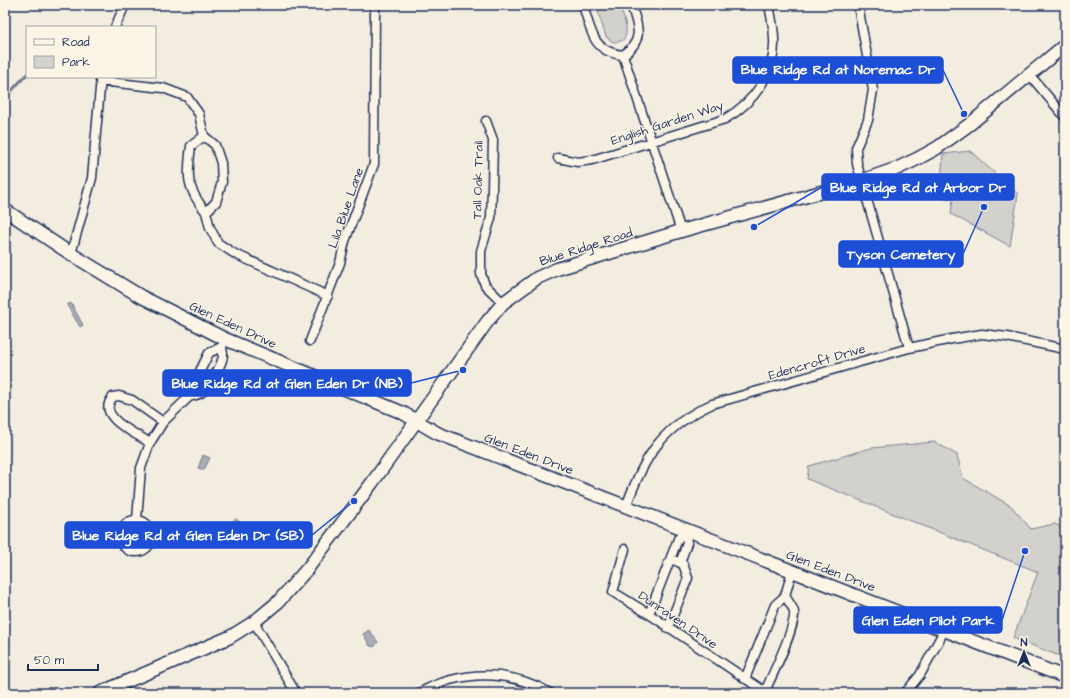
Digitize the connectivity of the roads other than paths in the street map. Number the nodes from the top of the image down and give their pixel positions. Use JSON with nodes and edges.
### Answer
{"nodes":[{"id":1,"x":125,"y":5,"type":"edge"},
{"id":2,"x":375,"y":5,"type":"edge"},
{"id":3,"x":583,"y":5,"type":"edge"},
{"id":4,"x":631,"y":5,"type":"edge"},
{"id":5,"x":769,"y":5,"type":"edge"},
{"id":6,"x":858,"y":5,"type":"edge"},
{"id":7,"x":115,"y":26,"type":"edge"},
{"id":8,"x":1065,"y":45,"type":"edge"},
{"id":9,"x":623,"y":55,"type":"junction"},
{"id":10,"x":1029,"y":74,"type":"junction"},
{"id":11,"x":101,"y":79,"type":"edge"},
{"id":12,"x":1065,"y":117,"type":"edge"},
{"id":13,"x":486,"y":121,"type":"dead end"},
{"id":14,"x":204,"y":136,"type":"junction"},
{"id":15,"x":652,"y":142,"type":"junction"},
{"id":16,"x":558,"y":158,"type":"dead end"},
{"id":17,"x":861,"y":180,"type":"junction"},
{"id":18,"x":5,"y":210,"type":"edge"},
{"id":19,"x":206,"y":212,"type":"junction"},
{"id":20,"x":681,"y":231,"type":"junction"},
{"id":21,"x":71,"y":254,"type":"junction"},
{"id":22,"x":328,"y":296,"type":"junction"},
{"id":23,"x":503,"y":303,"type":"junction"},
{"id":24,"x":310,"y":341,"type":"dead end"},
{"id":25,"x":223,"y":343,"type":"junction"},
{"id":26,"x":909,"y":348,"type":"junction"},
{"id":27,"x":1065,"y":349,"type":"edge"},
{"id":28,"x":189,"y":397,"type":"junction"},
{"id":29,"x":163,"y":422,"type":"junction"},
{"id":30,"x":416,"y":422,"type":"junction"},
{"id":31,"x":150,"y":443,"type":"junction"},
{"id":32,"x":626,"y":507,"type":"junction"},
{"id":33,"x":137,"y":520,"type":"junction"},
{"id":34,"x":686,"y":530,"type":"junction"},
{"id":35,"x":625,"y":549,"type":"dead end"},
{"id":36,"x":671,"y":560,"type":"junction"},
{"id":37,"x":680,"y":563,"type":"junction"},
{"id":38,"x":792,"y":571,"type":"junction"},
{"id":39,"x":785,"y":596,"type":"junction"},
{"id":40,"x":649,"y":614,"type":"junction"},
{"id":41,"x":254,"y":622,"type":"junction"},
{"id":42,"x":668,"y":628,"type":"junction"},
{"id":43,"x":945,"y":629,"type":"junction"},
{"id":44,"x":1065,"y":677,"type":"edge"},
{"id":45,"x":745,"y":679,"type":"junction"},
{"id":46,"x":766,"y":692,"type":"edge"},
{"id":47,"x":100,"y":693,"type":"edge"},
{"id":48,"x":296,"y":693,"type":"edge"},
{"id":49,"x":419,"y":693,"type":"edge"},
{"id":50,"x":550,"y":693,"type":"edge"},
{"id":51,"x":905,"y":693,"type":"edge"}],
"edges":[{"from":1,"to":7,"type":"street"},
{"from":2,"to":22,"type":"street","name":"Lila Blue Lane"},
{"from":3,"to":9,"type":"street"},
{"from":4,"to":9,"type":"street"},
{"from":5,"to":15,"type":"street","name":"English Garden Way"},
{"from":6,"to":17,"type":"street"},
{"from":8,"to":10,"type":"main road","name":"Blue Ridge Road"},
{"from":9,"to":15,"type":"street"},
{"from":10,"to":12,"type":"street"},
{"from":10,"to":17,"type":"main road","name":"Blue Ridge Road"},
{"from":11,"to":14,"type":"street"},
{"from":11,"to":21,"type":"street"},
{"from":13,"to":23,"type":"street","name":"Tall Oak Trail"},
{"from":14,"to":19,"type":"street"},
{"from":14,"to":19,"type":"street"},
{"from":15,"to":16,"type":"street","name":"English Garden Way"},
{"from":15,"to":20,"type":"street"},
{"from":17,"to":20,"type":"main road","name":"Blue Ridge Road"},
{"from":17,"to":26,"type":"street"},
{"from":18,"to":21,"type":"main road","name":"Glen Eden Drive"},
{"from":19,"to":22,"type":"street"},
{"from":20,"to":23,"type":"main road","name":"Blue Ridge Road"},
{"from":21,"to":25,"type":"main road","name":"Glen Eden Drive"},
{"from":22,"to":24,"type":"street","name":"Lila Blue Lane"},
{"from":23,"to":30,"type":"main road","name":"Blue Ridge Road"},
{"from":25,"to":28,"type":"street"},
{"from":25,"to":28,"type":"street"},
{"from":25,"to":30,"type":"main road","name":"Glen Eden Drive"},
{"from":26,"to":27,"type":"street","name":"Edencroft Drive"},
{"from":26,"to":32,"type":"street","name":"Edencroft Drive"},
{"from":28,"to":29,"type":"street"},
{"from":29,"to":31,"type":"street"},
{"from":29,"to":31,"type":"street"},
{"from":30,"to":32,"type":"main road","name":"Glen Eden Drive"},
{"from":30,"to":41,"type":"main road","name":"Blue Ridge Road"},
{"from":31,"to":33,"type":"street"},
{"from":32,"to":34,"type":"main road","name":"Glen Eden Drive"},
{"from":33,"to":33,"type":"street"},
{"from":34,"to":36,"type":"street"},
{"from":34,"to":37,"type":"street"},
{"from":34,"to":38,"type":"main road","name":"Glen Eden Drive"},
{"from":35,"to":40,"type":"street","name":"Dunraven Drive"},
{"from":36,"to":37,"type":"street"},
{"from":36,"to":40,"type":"street"},
{"from":37,"to":42,"type":"street"},
{"from":38,"to":39,"type":"street"},
{"from":38,"to":43,"type":"main road","name":"Glen Eden Drive"},
{"from":39,"to":45,"type":"street"},
{"from":39,"to":46,"type":"street"},
{"from":40,"to":42,"type":"street","name":"Dunraven Drive"},
{"from":41,"to":47,"type":"main road","name":"Blue Ridge Road"},
{"from":41,"to":48,"type":"street"},
{"from":42,"to":45,"type":"street","name":"Dunraven Drive"},
{"from":43,"to":44,"type":"main road","name":"Glen Eden Drive"},
{"from":43,"to":51,"type":"street"},
{"from":45,"to":46,"type":"street","name":"Dunraven Drive"},
{"from":49,"to":50,"type":"street"}]}
